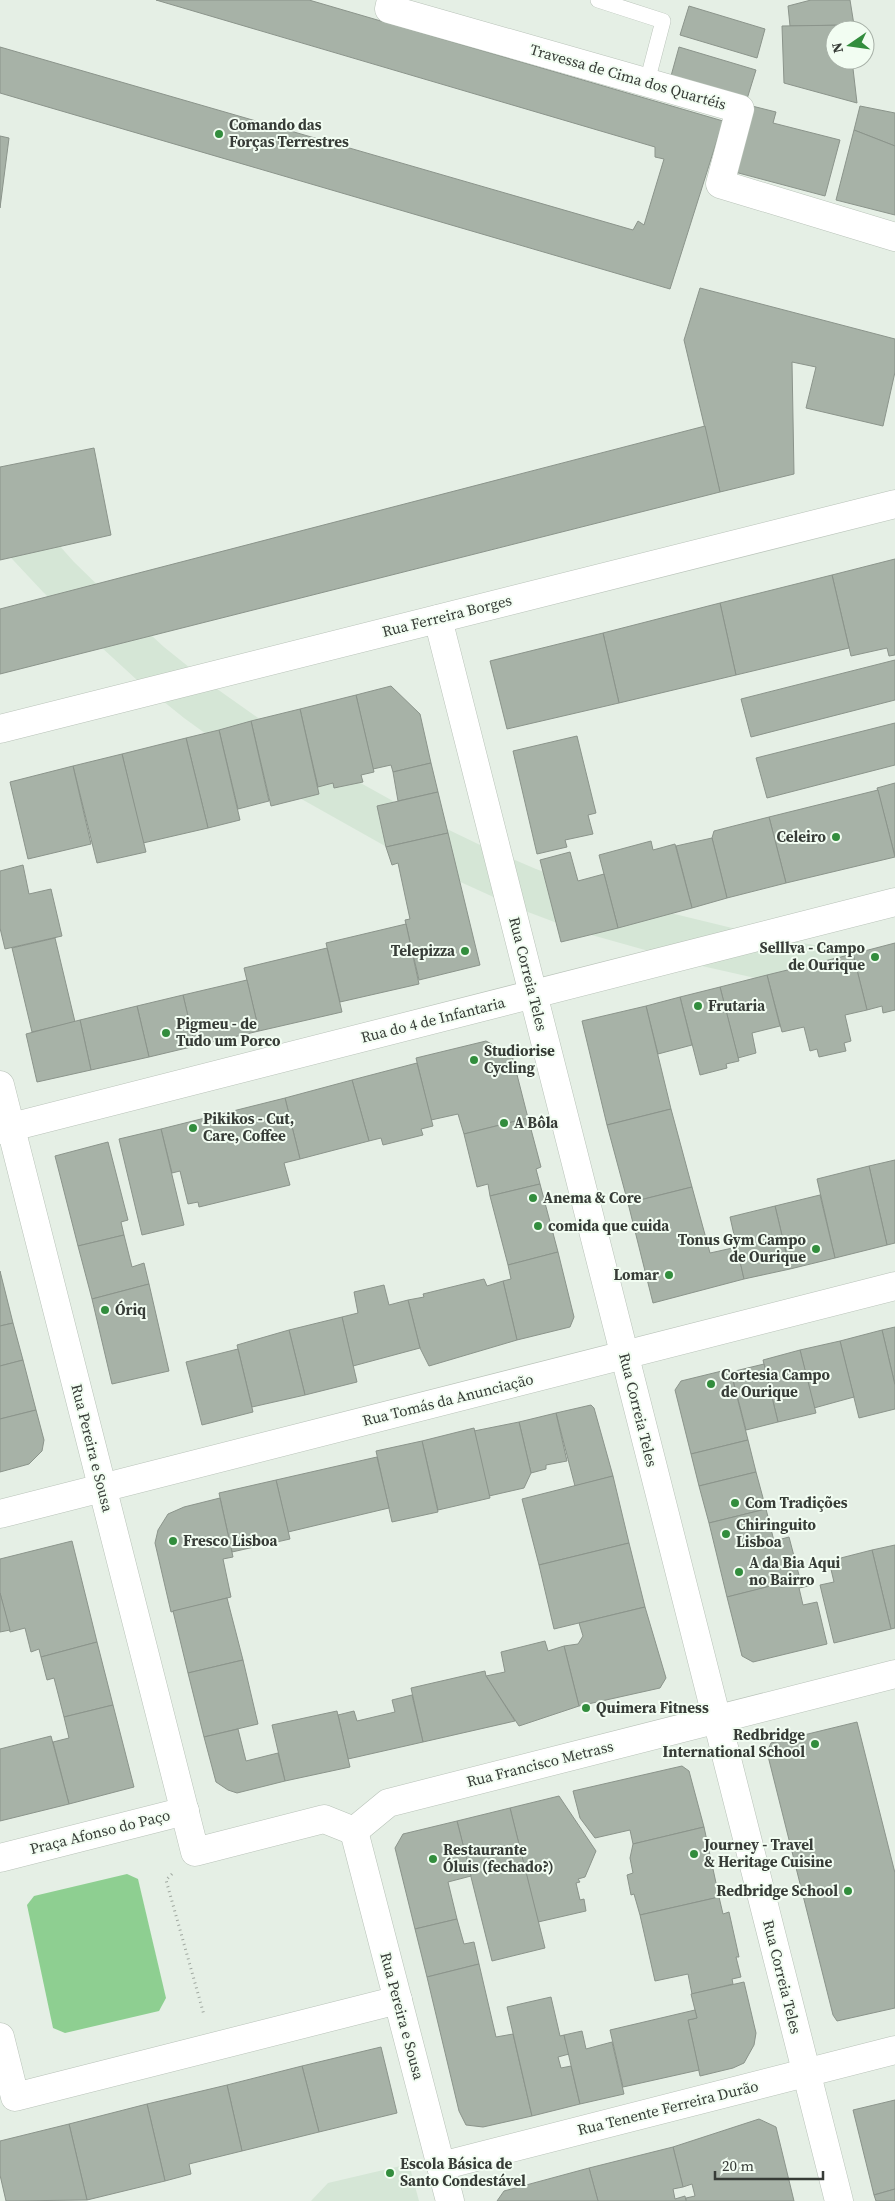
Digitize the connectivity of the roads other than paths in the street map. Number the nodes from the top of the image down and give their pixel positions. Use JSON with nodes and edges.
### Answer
{"nodes":[{"id":1,"x":391,"y":0,"type":"edge"},
{"id":2,"x":598,"y":0,"type":"edge"},
{"id":3,"x":646,"y":82,"type":"junction"},
{"id":4,"x":895,"y":237,"type":"edge"},
{"id":5,"x":895,"y":504,"type":"edge"},
{"id":6,"x":438,"y":619,"type":"junction"},
{"id":7,"x":0,"y":729,"type":"edge"},
{"id":8,"x":895,"y":902,"type":"edge"},
{"id":9,"x":533,"y":994,"type":"junction"},
{"id":10,"x":0,"y":1085,"type":"edge"},
{"id":11,"x":5,"y":1128,"type":"edge"},
{"id":12,"x":895,"y":1286,"type":"edge"},
{"id":13,"x":624,"y":1355,"type":"junction"},
{"id":14,"x":103,"y":1488,"type":"junction"},
{"id":15,"x":0,"y":1514,"type":"edge"},
{"id":16,"x":895,"y":1674,"type":"edge"},
{"id":17,"x":717,"y":1719,"type":"junction"},
{"id":18,"x":185,"y":1811,"type":"junction"},
{"id":19,"x":354,"y":1831,"type":"junction"},
{"id":20,"x":0,"y":1858,"type":"edge"},
{"id":21,"x":398,"y":2000,"type":"junction"},
{"id":22,"x":0,"y":2037,"type":"edge"},
{"id":23,"x":895,"y":2050,"type":"edge"},
{"id":24,"x":806,"y":2073,"type":"junction"},
{"id":25,"x":441,"y":2166,"type":"junction"},
{"id":26,"x":450,"y":2201,"type":"edge"},
{"id":27,"x":839,"y":2201,"type":"edge"}],
"edges":[{"from":1,"to":3,"type":"street","name":"Travessa de Cima dos Quartéis"},
{"from":2,"to":3,"type":"lane"},
{"from":3,"to":4,"type":"street","name":"Travessa de Cima dos Quartéis"},
{"from":5,"to":6,"type":"street","name":"Rua Ferreira Borges"},
{"from":6,"to":7,"type":"street","name":"Rua Ferreira Borges"},
{"from":6,"to":9,"type":"street","name":"Rua Correia Teles"},
{"from":8,"to":9,"type":"street","name":"Rua do 4 de Infantaria"},
{"from":9,"to":11,"type":"street","name":"Rua do 4 de Infantaria"},
{"from":9,"to":13,"type":"street","name":"Rua Correia Teles"},
{"from":10,"to":11,"type":"street","name":"Rua Pereira e Sousa"},
{"from":11,"to":14,"type":"street","name":"Rua Pereira e Sousa"},
{"from":12,"to":13,"type":"street","name":"Rua Tomás da Anunciação"},
{"from":13,"to":14,"type":"street","name":"Rua Tomás da Anunciação"},
{"from":13,"to":17,"type":"street","name":"Rua Correia Teles"},
{"from":14,"to":15,"type":"street","name":"Rua Tomás da Anunciação"},
{"from":14,"to":18,"type":"street","name":"Rua Pereira e Sousa"},
{"from":16,"to":17,"type":"street","name":"Rua Francisco Metrass"},
{"from":17,"to":19,"type":"street","name":"Rua Francisco Metrass"},
{"from":17,"to":24,"type":"street","name":"Rua Correia Teles"},
{"from":18,"to":19,"type":"street","name":"Praça Afonso do Paço"},
{"from":18,"to":20,"type":"street","name":"Praça Afonso do Paço"},
{"from":19,"to":21,"type":"street","name":"Rua Pereira e Sousa"},
{"from":21,"to":22,"type":"street"},
{"from":21,"to":25,"type":"street","name":"Rua Pereira e Sousa"},
{"from":23,"to":24,"type":"street","name":"Rua Tenente Ferreira Durão"},
{"from":24,"to":25,"type":"street","name":"Rua Tenente Ferreira Durão"},
{"from":24,"to":27,"type":"street","name":"Rua Correia Teles"},
{"from":25,"to":26,"type":"street","name":"Rua Pereira e Sousa"}]}
